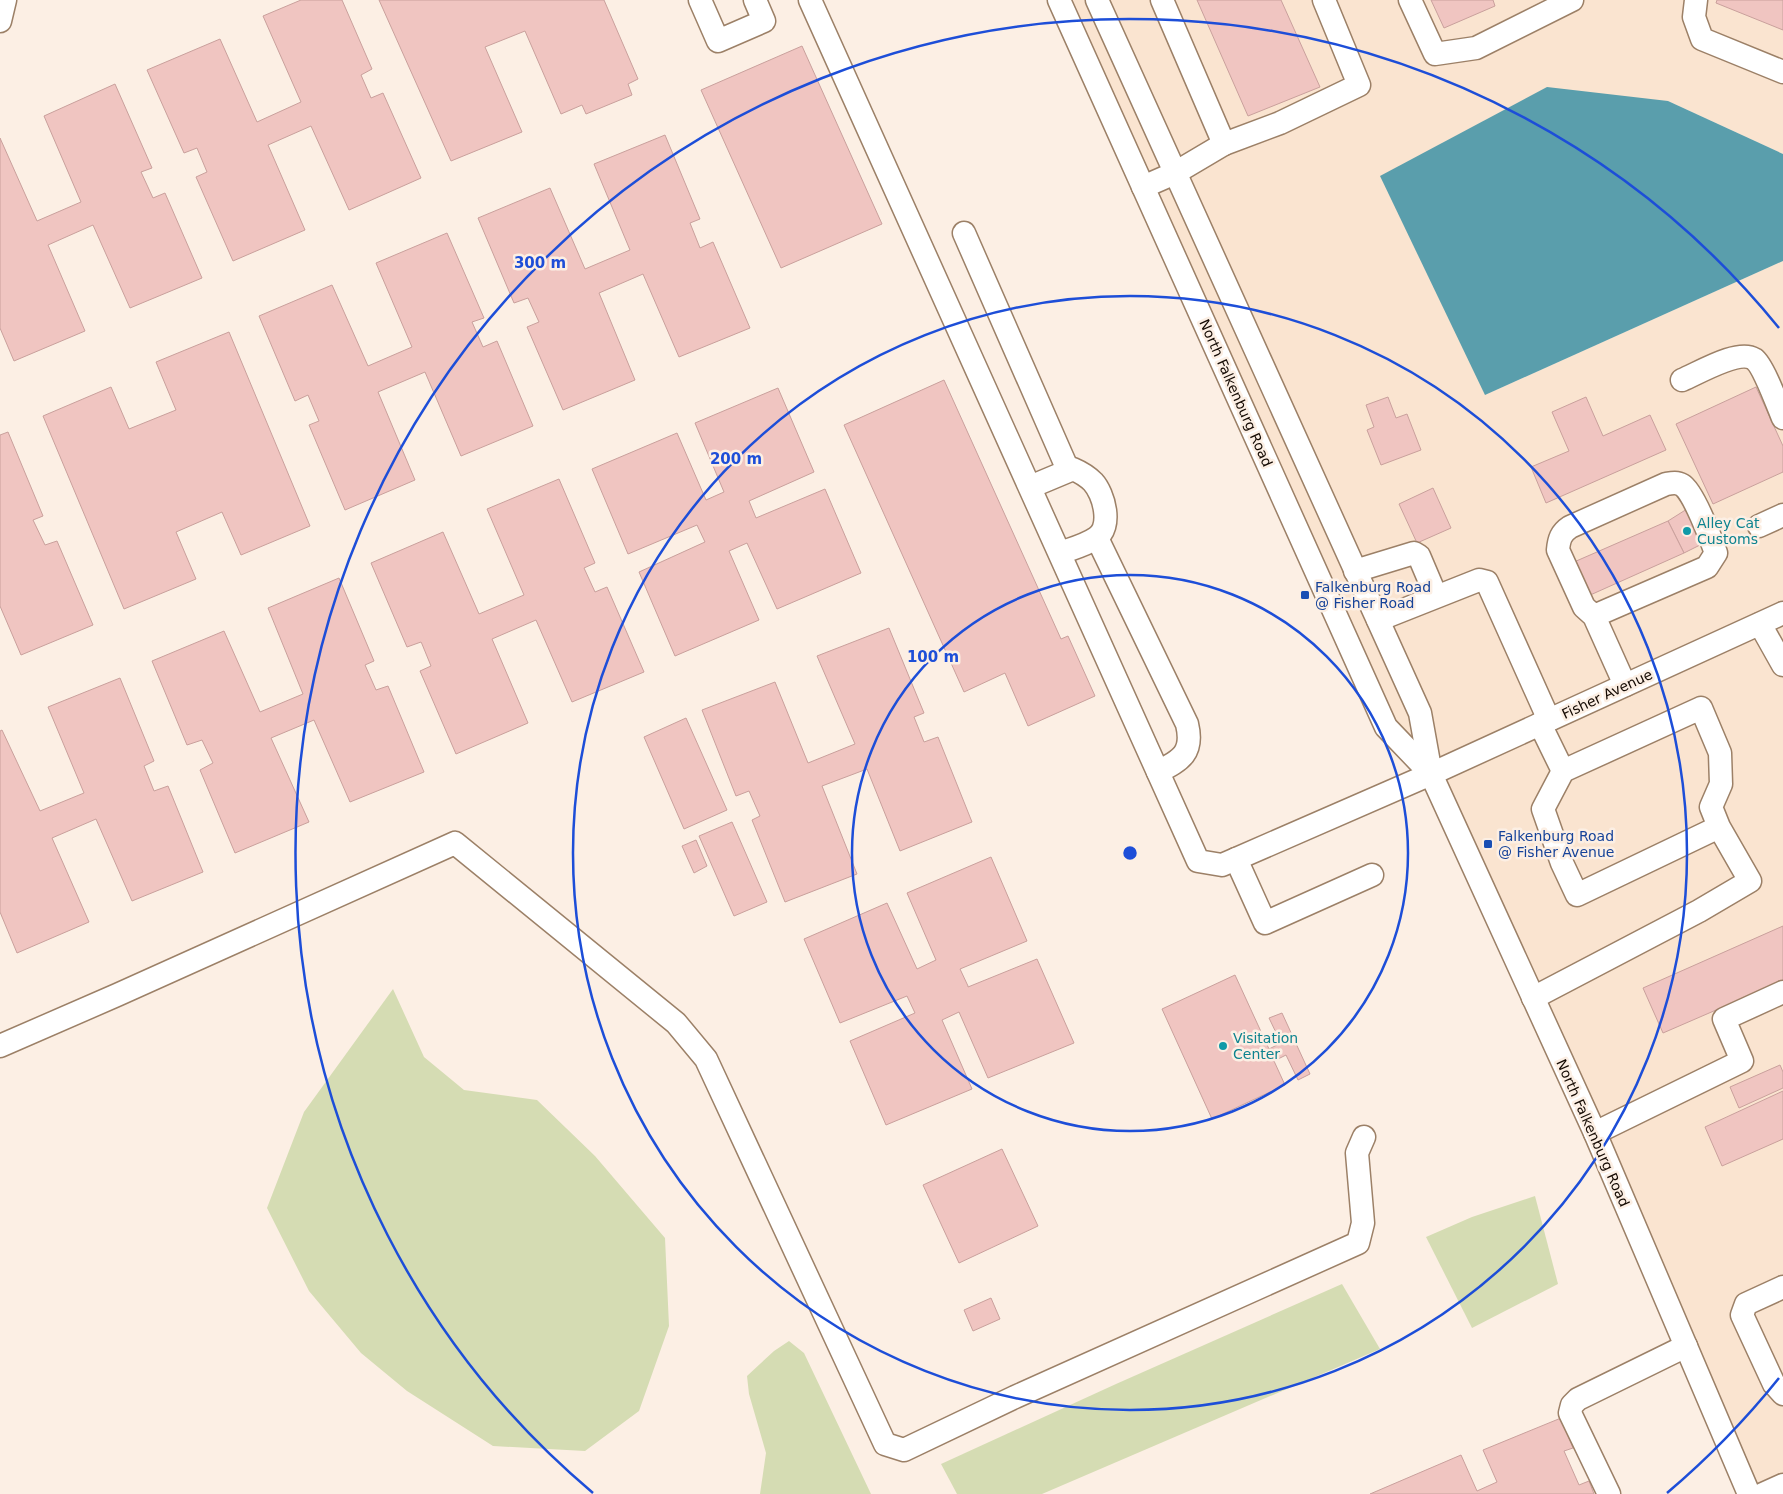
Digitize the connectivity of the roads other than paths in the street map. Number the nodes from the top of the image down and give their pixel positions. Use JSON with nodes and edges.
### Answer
{"nodes":[{"id":1,"x":5,"y":0,"type":"edge"},
{"id":2,"x":700,"y":0,"type":"edge"},
{"id":3,"x":755,"y":0,"type":"edge"},
{"id":4,"x":810,"y":0,"type":"edge"},
{"id":5,"x":1059,"y":0,"type":"edge"},
{"id":6,"x":1098,"y":0,"type":"edge"},
{"id":7,"x":1162,"y":0,"type":"edge"},
{"id":8,"x":1324,"y":0,"type":"edge"},
{"id":9,"x":1410,"y":0,"type":"edge"},
{"id":10,"x":1572,"y":0,"type":"edge"},
{"id":11,"x":1696,"y":0,"type":"edge"},
{"id":12,"x":0,"y":21,"type":"edge"},
{"id":13,"x":1783,"y":72,"type":"edge"},
{"id":14,"x":1224,"y":144,"type":"junction"},
{"id":15,"x":1175,"y":172,"type":"junction"},
{"id":16,"x":1143,"y":187,"type":"junction"},
{"id":17,"x":964,"y":233,"type":"dead end"},
{"id":18,"x":1682,"y":380,"type":"dead end"},
{"id":19,"x":1783,"y":418,"type":"edge"},
{"id":20,"x":1068,"y":470,"type":"junction"},
{"id":21,"x":1030,"y":487,"type":"junction"},
{"id":22,"x":1783,"y":515,"type":"edge"},
{"id":23,"x":1759,"y":526,"type":"dead end"},
{"id":24,"x":1097,"y":538,"type":"junction"},
{"id":25,"x":1060,"y":554,"type":"junction"},
{"id":26,"x":1355,"y":571,"type":"junction"},
{"id":27,"x":1436,"y":596,"type":"junction"},
{"id":28,"x":1783,"y":613,"type":"edge"},
{"id":29,"x":1594,"y":616,"type":"junction"},
{"id":30,"x":1378,"y":620,"type":"junction"},
{"id":31,"x":1760,"y":624,"type":"junction"},
{"id":32,"x":1783,"y":665,"type":"edge"},
{"id":33,"x":1625,"y":685,"type":"junction"},
{"id":34,"x":1544,"y":722,"type":"junction"},
{"id":35,"x":1563,"y":770,"type":"junction"},
{"id":36,"x":1158,"y":772,"type":"junction"},
{"id":37,"x":1430,"y":774,"type":"junction"},
{"id":38,"x":1719,"y":827,"type":"junction"},
{"id":39,"x":1236,"y":859,"type":"junction"},
{"id":40,"x":1372,"y":875,"type":"dead end"},
{"id":41,"x":1783,"y":992,"type":"edge"},
{"id":42,"x":1533,"y":998,"type":"junction"},
{"id":43,"x":0,"y":1046,"type":"edge"},
{"id":44,"x":1595,"y":1133,"type":"junction"},
{"id":45,"x":1364,"y":1137,"type":"dead end"},
{"id":46,"x":1782,"y":1291,"type":"edge"},
{"id":47,"x":1686,"y":1346,"type":"junction"},
{"id":48,"x":1783,"y":1394,"type":"edge"},
{"id":49,"x":1783,"y":1485,"type":"edge"},
{"id":50,"x":1609,"y":1494,"type":"edge"},
{"id":51,"x":1749,"y":1494,"type":"edge"},
{"id":52,"x":1763,"y":1494,"type":"edge"}],
"edges":[{"from":1,"to":12,"type":"street"},
{"from":2,"to":3,"type":"street"},
{"from":4,"to":21,"type":"street"},
{"from":5,"to":16,"type":"street","name":"North Falkenburg Road"},
{"from":6,"to":15,"type":"street","name":"North Falkenburg Road"},
{"from":7,"to":14,"type":"street"},
{"from":8,"to":14,"type":"street"},
{"from":9,"to":10,"type":"street"},
{"from":11,"to":13,"type":"street"},
{"from":14,"to":15,"type":"street"},
{"from":15,"to":16,"type":"street"},
{"from":15,"to":26,"type":"street","name":"North Falkenburg Road"},
{"from":16,"to":37,"type":"street","name":"North Falkenburg Road"},
{"from":17,"to":20,"type":"street"},
{"from":18,"to":19,"type":"street"},
{"from":20,"to":21,"type":"street"},
{"from":20,"to":24,"type":"street"},
{"from":21,"to":25,"type":"street"},
{"from":22,"to":23,"type":"street"},
{"from":24,"to":25,"type":"street"},
{"from":24,"to":36,"type":"street"},
{"from":25,"to":36,"type":"street"},
{"from":26,"to":27,"type":"street"},
{"from":26,"to":30,"type":"street","name":"North Falkenburg Road"},
{"from":27,"to":30,"type":"street"},
{"from":27,"to":34,"type":"street"},
{"from":28,"to":31,"type":"street","name":"Fisher Avenue"},
{"from":29,"to":29,"type":"street"},
{"from":29,"to":33,"type":"street"},
{"from":30,"to":37,"type":"street","name":"North Falkenburg Road"},
{"from":31,"to":32,"type":"street"},
{"from":31,"to":33,"type":"street","name":"Fisher Avenue"},
{"from":33,"to":34,"type":"street","name":"Fisher Avenue"},
{"from":34,"to":35,"type":"street"},
{"from":34,"to":37,"type":"street","name":"Fisher Avenue"},
{"from":35,"to":38,"type":"street"},
{"from":35,"to":38,"type":"street"},
{"from":36,"to":39,"type":"street","name":"Fisher Avenue"},
{"from":37,"to":39,"type":"street","name":"Fisher Avenue"},
{"from":37,"to":42,"type":"street","name":"North Falkenburg Road"},
{"from":38,"to":42,"type":"street"},
{"from":39,"to":40,"type":"street"},
{"from":41,"to":44,"type":"street"},
{"from":42,"to":44,"type":"street","name":"North Falkenburg Road"},
{"from":43,"to":45,"type":"street"},
{"from":44,"to":47,"type":"street","name":"North Falkenburg Road"},
{"from":46,"to":48,"type":"street"},
{"from":47,"to":50,"type":"street"},
{"from":47,"to":51,"type":"street","name":"North Falkenburg Road"},
{"from":49,"to":52,"type":"street"}]}
